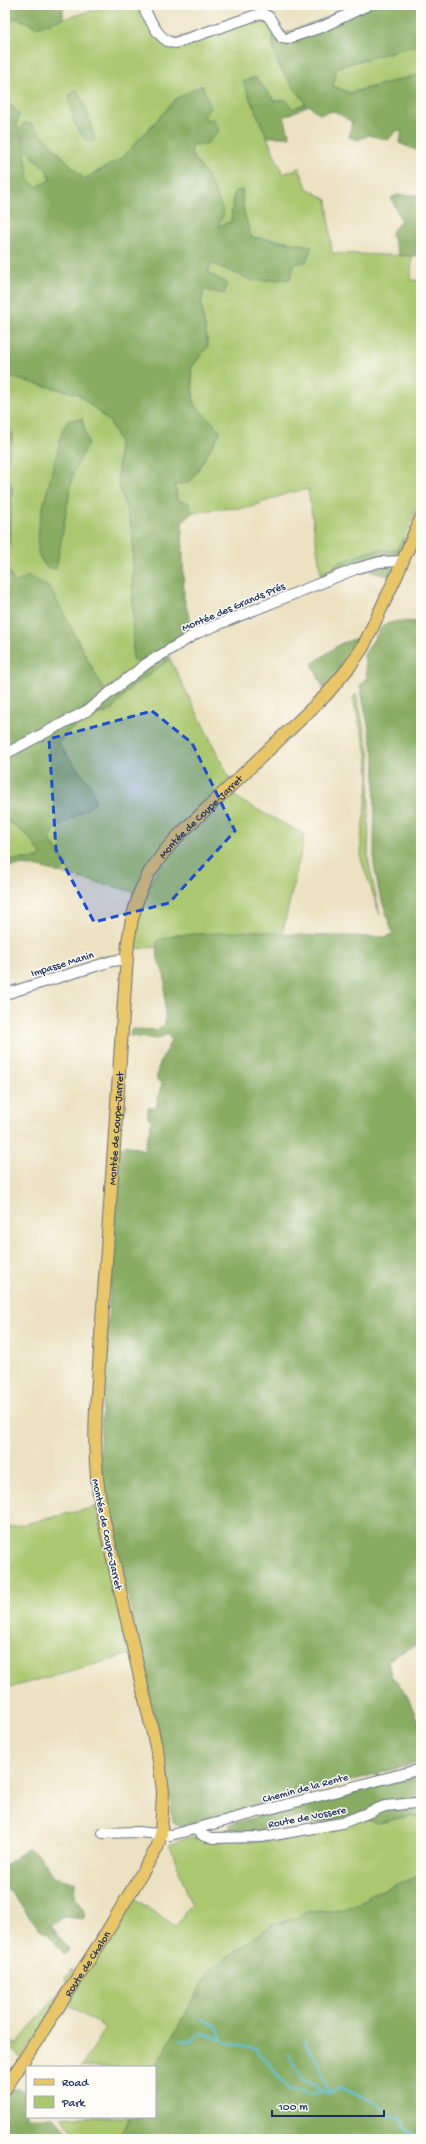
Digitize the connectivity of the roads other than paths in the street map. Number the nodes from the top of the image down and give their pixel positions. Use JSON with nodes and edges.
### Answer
{"nodes":[{"id":1,"x":142,"y":5,"type":"edge"},
{"id":2,"x":362,"y":6,"type":"edge"},
{"id":3,"x":421,"y":520,"type":"edge"},
{"id":4,"x":403,"y":561,"type":"junction"},
{"id":5,"x":5,"y":754,"type":"edge"},
{"id":6,"x":127,"y":959,"type":"junction"},
{"id":7,"x":5,"y":994,"type":"edge"},
{"id":8,"x":421,"y":1769,"type":"edge"},
{"id":9,"x":421,"y":1805,"type":"edge"},
{"id":10,"x":196,"y":1830,"type":"junction"},
{"id":11,"x":103,"y":1833,"type":"dead end"},
{"id":12,"x":161,"y":1834,"type":"junction"},
{"id":13,"x":5,"y":2089,"type":"edge"}],
"edges":[{"from":1,"to":2,"type":"street"},
{"from":3,"to":4,"type":"main road","name":"Montée de Coupe-Jarret"},
{"from":4,"to":5,"type":"street","name":"Montée des Grands Prés"},
{"from":4,"to":6,"type":"main road","name":"Montée de Coupe-Jarret"},
{"from":6,"to":7,"type":"street","name":"Impasse Manin"},
{"from":6,"to":12,"type":"main road","name":"Montée de Coupe-Jarret"},
{"from":8,"to":10,"type":"street","name":"Chemin de la Rente"},
{"from":9,"to":10,"type":"street","name":"Route de Vossere"},
{"from":10,"to":12,"type":"street","name":"Chemin de la Rente"},
{"from":11,"to":12,"type":"street","name":"Chemin de la Rente"},
{"from":12,"to":13,"type":"main road","name":"Route de Chalon"}]}
